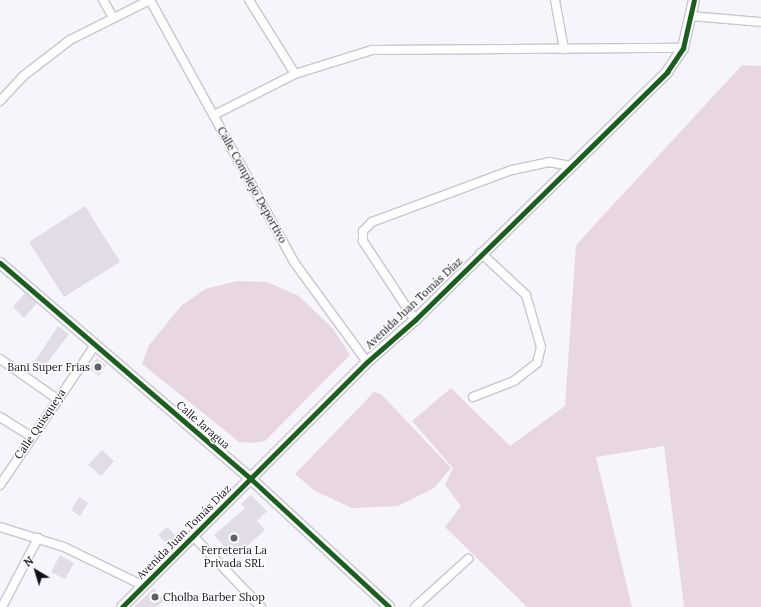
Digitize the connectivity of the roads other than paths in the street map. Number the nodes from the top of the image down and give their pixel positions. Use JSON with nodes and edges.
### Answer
{"nodes":[{"id":1,"x":103,"y":0,"type":"edge"},
{"id":2,"x":150,"y":0,"type":"edge"},
{"id":3,"x":249,"y":0,"type":"edge"},
{"id":4,"x":555,"y":0,"type":"edge"},
{"id":5,"x":694,"y":0,"type":"edge"},
{"id":6,"x":692,"y":16,"type":"junction"},
{"id":7,"x":113,"y":17,"type":"junction"},
{"id":8,"x":761,"y":22,"type":"edge"},
{"id":9,"x":683,"y":48,"type":"junction"},
{"id":10,"x":564,"y":49,"type":"junction"},
{"id":11,"x":295,"y":74,"type":"junction"},
{"id":12,"x":0,"y":101,"type":"edge"},
{"id":13,"x":214,"y":115,"type":"junction"},
{"id":14,"x":571,"y":166,"type":"junction"},
{"id":15,"x":481,"y":253,"type":"junction"},
{"id":16,"x":0,"y":263,"type":"edge"},
{"id":17,"x":415,"y":320,"type":"junction"},
{"id":18,"x":95,"y":346,"type":"junction"},
{"id":19,"x":0,"y":359,"type":"edge"},
{"id":20,"x":367,"y":362,"type":"junction"},
{"id":21,"x":473,"y":397,"type":"dead end"},
{"id":22,"x":56,"y":398,"type":"junction"},
{"id":23,"x":0,"y":417,"type":"edge"},
{"id":24,"x":32,"y":437,"type":"junction"},
{"id":25,"x":3,"y":471,"type":"edge"},
{"id":26,"x":251,"y":479,"type":"junction"},
{"id":27,"x":0,"y":485,"type":"edge"},
{"id":28,"x":0,"y":527,"type":"edge"},
{"id":29,"x":194,"y":537,"type":"junction"},
{"id":30,"x":38,"y":538,"type":"junction"},
{"id":31,"x":468,"y":559,"type":"dead end"},
{"id":32,"x":144,"y":586,"type":"junction"},
{"id":33,"x":2,"y":607,"type":"edge"},
{"id":34,"x":122,"y":607,"type":"edge"},
{"id":35,"x":261,"y":607,"type":"edge"},
{"id":36,"x":389,"y":607,"type":"edge"},
{"id":37,"x":415,"y":607,"type":"edge"}],
"edges":[{"from":1,"to":7,"type":"street"},
{"from":2,"to":7,"type":"street"},
{"from":2,"to":13,"type":"street","name":"Calle Complejo Deportivo"},
{"from":3,"to":11,"type":"street"},
{"from":4,"to":10,"type":"street"},
{"from":5,"to":6,"type":"street","name":"Avenida Juan Tomás Díaz"},
{"from":6,"to":8,"type":"street"},
{"from":6,"to":9,"type":"street","name":"Avenida Juan Tomás Díaz"},
{"from":7,"to":12,"type":"street"},
{"from":9,"to":10,"type":"street"},
{"from":9,"to":14,"type":"street","name":"Avenida Juan Tomás Díaz"},
{"from":10,"to":11,"type":"street"},
{"from":11,"to":13,"type":"street"},
{"from":13,"to":20,"type":"street","name":"Calle Complejo Deportivo"},
{"from":14,"to":15,"type":"street","name":"Avenida Juan Tomás Díaz"},
{"from":14,"to":17,"type":"street"},
{"from":15,"to":17,"type":"street","name":"Avenida Juan Tomás Díaz"},
{"from":15,"to":21,"type":"street"},
{"from":16,"to":18,"type":"street","name":"Calle Jaragua"},
{"from":17,"to":20,"type":"street","name":"Avenida Juan Tomás Díaz"},
{"from":18,"to":22,"type":"street","name":"Calle Quisqueya"},
{"from":18,"to":26,"type":"street","name":"Calle Jaragua"},
{"from":19,"to":22,"type":"street"},
{"from":20,"to":26,"type":"street","name":"Avenida Juan Tomás Díaz"},
{"from":22,"to":24,"type":"street","name":"Calle Quisqueya"},
{"from":23,"to":24,"type":"street"},
{"from":24,"to":25,"type":"street","name":"Calle Quisqueya"},
{"from":25,"to":27,"type":"street","name":"Calle Quisqueya"},
{"from":26,"to":29,"type":"street","name":"Avenida Juan Tomás Díaz"},
{"from":26,"to":36,"type":"street","name":"Calle Jaragua"},
{"from":28,"to":30,"type":"street"},
{"from":29,"to":32,"type":"street","name":"Avenida Juan Tomás Díaz"},
{"from":29,"to":35,"type":"street"},
{"from":30,"to":32,"type":"street"},
{"from":30,"to":33,"type":"street"},
{"from":31,"to":37,"type":"street"},
{"from":32,"to":34,"type":"street","name":"Avenida Juan Tomás Díaz"}]}
